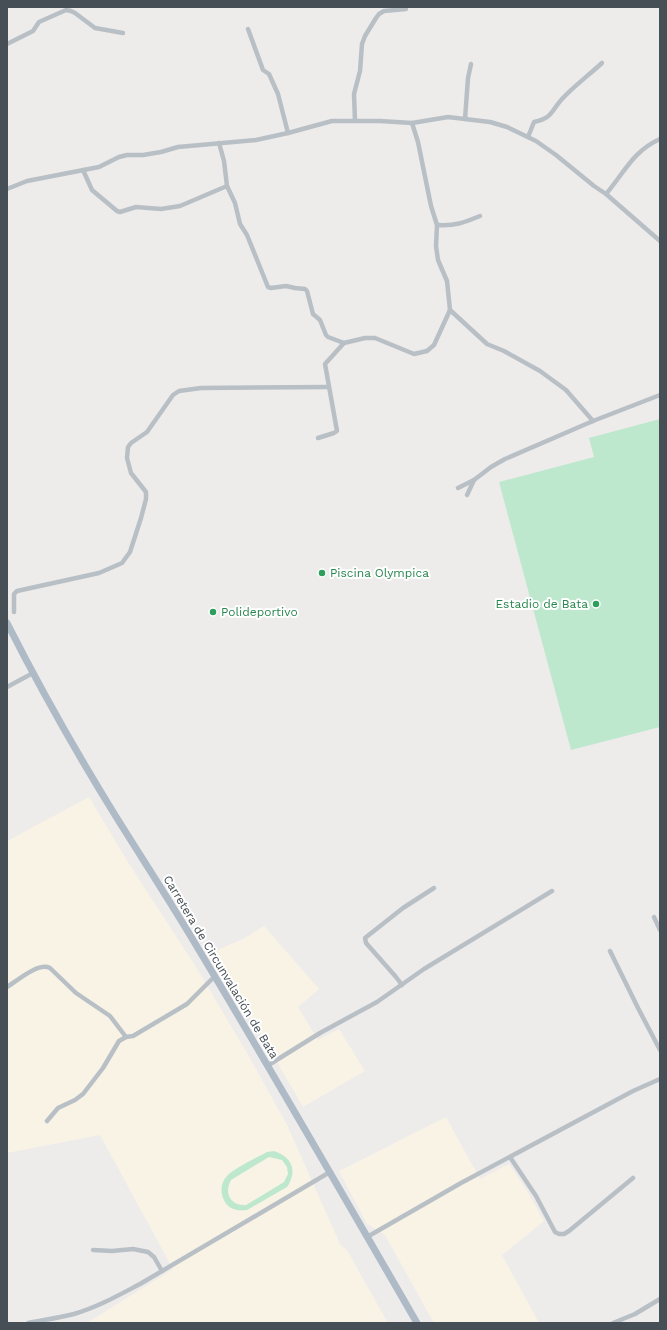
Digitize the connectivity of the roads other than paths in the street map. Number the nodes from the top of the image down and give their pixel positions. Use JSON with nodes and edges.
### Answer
{"nodes":[{"id":1,"x":406,"y":9,"type":"dead end"},
{"id":2,"x":248,"y":29,"type":"dead end"},
{"id":3,"x":123,"y":32,"type":"dead end"},
{"id":4,"x":7,"y":44,"type":"edge"},
{"id":5,"x":602,"y":63,"type":"dead end"},
{"id":6,"x":471,"y":64,"type":"dead end"},
{"id":7,"x":465,"y":119,"type":"junction"},
{"id":8,"x":355,"y":121,"type":"junction"},
{"id":9,"x":412,"y":123,"type":"junction"},
{"id":10,"x":288,"y":133,"type":"junction"},
{"id":11,"x":528,"y":137,"type":"junction"},
{"id":12,"x":660,"y":139,"type":"edge"},
{"id":13,"x":219,"y":143,"type":"junction"},
{"id":14,"x":83,"y":170,"type":"junction"},
{"id":15,"x":227,"y":186,"type":"junction"},
{"id":16,"x":7,"y":189,"type":"edge"},
{"id":17,"x":606,"y":194,"type":"junction"},
{"id":18,"x":480,"y":216,"type":"dead end"},
{"id":19,"x":437,"y":225,"type":"junction"},
{"id":20,"x":660,"y":241,"type":"edge"},
{"id":21,"x":450,"y":310,"type":"junction"},
{"id":22,"x":344,"y":343,"type":"junction"},
{"id":23,"x":329,"y":387,"type":"junction"},
{"id":24,"x":660,"y":395,"type":"edge"},
{"id":25,"x":593,"y":421,"type":"junction"},
{"id":26,"x":318,"y":438,"type":"dead end"},
{"id":27,"x":474,"y":480,"type":"junction"},
{"id":28,"x":458,"y":488,"type":"dead end"},
{"id":29,"x":467,"y":495,"type":"dead end"},
{"id":30,"x":14,"y":612,"type":"dead end"},
{"id":31,"x":7,"y":623,"type":"edge"},
{"id":32,"x":33,"y":673,"type":"junction"},
{"id":33,"x":7,"y":687,"type":"edge"},
{"id":34,"x":434,"y":888,"type":"dead end"},
{"id":35,"x":552,"y":891,"type":"dead end"},
{"id":36,"x":654,"y":917,"type":"dead end"},
{"id":37,"x":660,"y":930,"type":"edge"},
{"id":38,"x":610,"y":951,"type":"dead end"},
{"id":39,"x":214,"y":976,"type":"junction"},
{"id":40,"x":402,"y":985,"type":"junction"},
{"id":41,"x":7,"y":987,"type":"edge"},
{"id":42,"x":126,"y":1037,"type":"junction"},
{"id":43,"x":660,"y":1050,"type":"edge"},
{"id":44,"x":268,"y":1066,"type":"junction"},
{"id":45,"x":660,"y":1079,"type":"edge"},
{"id":46,"x":47,"y":1121,"type":"dead end"},
{"id":47,"x":510,"y":1157,"type":"junction"},
{"id":48,"x":330,"y":1172,"type":"junction"},
{"id":49,"x":633,"y":1178,"type":"dead end"},
{"id":50,"x":367,"y":1238,"type":"junction"},
{"id":51,"x":94,"y":1250,"type":"dead end"},
{"id":52,"x":162,"y":1271,"type":"junction"},
{"id":53,"x":660,"y":1299,"type":"edge"},
{"id":54,"x":28,"y":1323,"type":"edge"},
{"id":55,"x":417,"y":1323,"type":"edge"},
{"id":56,"x":613,"y":1323,"type":"edge"}],
"edges":[{"from":1,"to":8,"type":"street"},
{"from":2,"to":10,"type":"street"},
{"from":3,"to":4,"type":"street"},
{"from":5,"to":11,"type":"street"},
{"from":6,"to":7,"type":"street"},
{"from":7,"to":9,"type":"street"},
{"from":7,"to":11,"type":"street"},
{"from":8,"to":9,"type":"street"},
{"from":8,"to":10,"type":"street"},
{"from":9,"to":19,"type":"street"},
{"from":10,"to":13,"type":"street"},
{"from":11,"to":17,"type":"street"},
{"from":12,"to":17,"type":"street"},
{"from":13,"to":14,"type":"street"},
{"from":13,"to":15,"type":"street"},
{"from":14,"to":15,"type":"street"},
{"from":14,"to":16,"type":"street"},
{"from":15,"to":22,"type":"street"},
{"from":17,"to":20,"type":"street"},
{"from":18,"to":19,"type":"street"},
{"from":19,"to":21,"type":"street"},
{"from":21,"to":22,"type":"street"},
{"from":21,"to":25,"type":"street"},
{"from":22,"to":23,"type":"street"},
{"from":23,"to":26,"type":"street"},
{"from":23,"to":30,"type":"street"},
{"from":24,"to":25,"type":"street"},
{"from":25,"to":27,"type":"street"},
{"from":27,"to":28,"type":"street"},
{"from":27,"to":29,"type":"street"},
{"from":31,"to":32,"type":"main road","name":"Carretera de Circunvalación de Bata"},
{"from":32,"to":33,"type":"street"},
{"from":32,"to":39,"type":"main road","name":"Carretera de Circunvalación de Bata"},
{"from":34,"to":40,"type":"street"},
{"from":35,"to":40,"type":"street"},
{"from":36,"to":37,"type":"street"},
{"from":38,"to":43,"type":"street"},
{"from":39,"to":42,"type":"street"},
{"from":39,"to":44,"type":"main road","name":"Carretera de Circunvalación de Bata"},
{"from":40,"to":44,"type":"street"},
{"from":41,"to":42,"type":"street"},
{"from":42,"to":46,"type":"street"},
{"from":44,"to":48,"type":"main road","name":"Carretera de Circunvalación de Bata"},
{"from":45,"to":47,"type":"street"},
{"from":47,"to":49,"type":"street"},
{"from":47,"to":50,"type":"street"},
{"from":48,"to":50,"type":"main road","name":"Carretera de Circunvalación de Bata"},
{"from":48,"to":52,"type":"street"},
{"from":50,"to":55,"type":"main road","name":"Carretera de Circunvalación de Bata"},
{"from":51,"to":52,"type":"street"},
{"from":52,"to":54,"type":"street"},
{"from":53,"to":56,"type":"street"}]}
